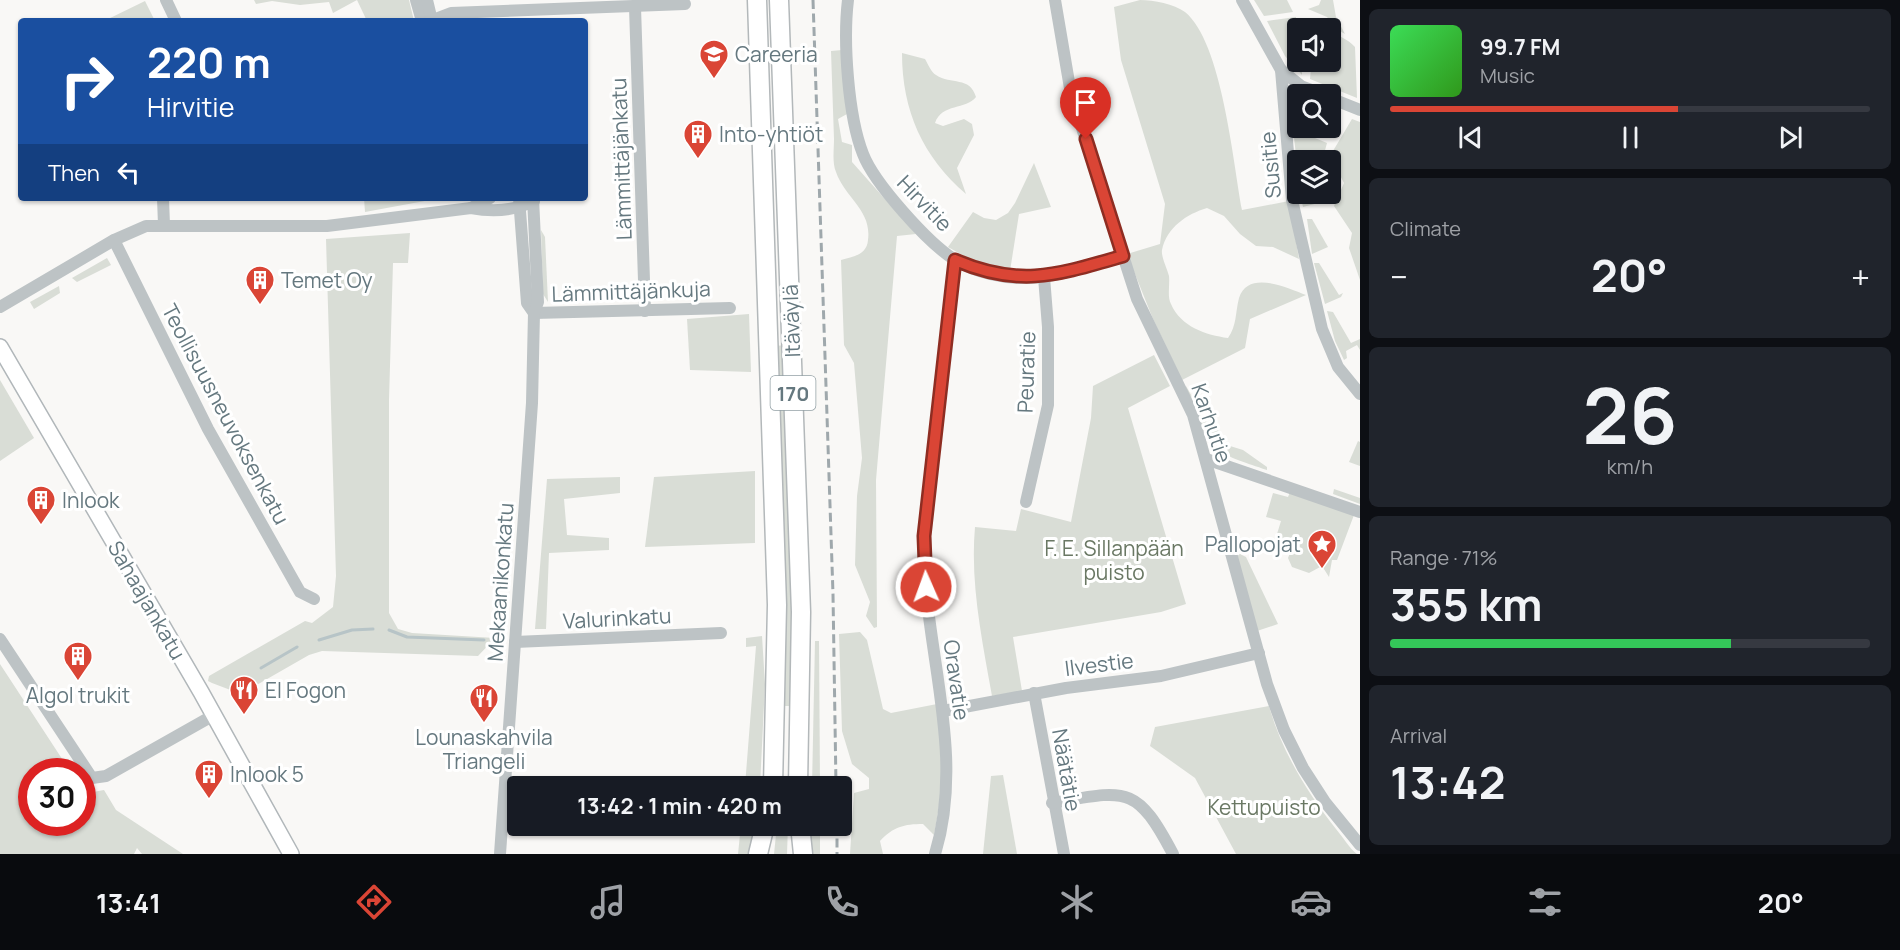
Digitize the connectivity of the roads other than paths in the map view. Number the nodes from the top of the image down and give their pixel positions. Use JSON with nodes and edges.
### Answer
{"nodes":[{"id":1,"x":166,"y":0,"type":"edge"},
{"id":2,"x":416,"y":0,"type":"edge"},
{"id":3,"x":427,"y":0,"type":"edge"},
{"id":4,"x":757,"y":0,"type":"edge"},
{"id":5,"x":779,"y":0,"type":"edge"},
{"id":6,"x":848,"y":0,"type":"edge"},
{"id":7,"x":1055,"y":0,"type":"edge"},
{"id":8,"x":1242,"y":0,"type":"edge"},
{"id":9,"x":685,"y":4,"type":"dead end"},
{"id":10,"x":636,"y":7,"type":"junction"},
{"id":11,"x":175,"y":18,"type":"edge"},
{"id":12,"x":427,"y":18,"type":"edge"},
{"id":13,"x":429,"y":18,"type":"edge"},
{"id":14,"x":437,"y":18,"type":"edge"},
{"id":15,"x":1281,"y":70,"type":"junction"},
{"id":16,"x":1298,"y":84,"type":"edge"},
{"id":17,"x":1341,"y":102,"type":"edge"},
{"id":18,"x":1360,"y":110,"type":"edge"},
{"id":19,"x":163,"y":201,"type":"edge"},
{"id":20,"x":484,"y":201,"type":"edge"},
{"id":21,"x":527,"y":201,"type":"edge"},
{"id":22,"x":471,"y":208,"type":"junction"},
{"id":23,"x":164,"y":225,"type":"junction"},
{"id":24,"x":114,"y":240,"type":"junction"},
{"id":25,"x":1123,"y":256,"type":"junction"},
{"id":26,"x":955,"y":260,"type":"junction"},
{"id":27,"x":1044,"y":276,"type":"junction"},
{"id":28,"x":0,"y":307,"type":"edge"},
{"id":29,"x":730,"y":308,"type":"dead end"},
{"id":30,"x":645,"y":311,"type":"junction"},
{"id":31,"x":534,"y":313,"type":"junction"},
{"id":32,"x":0,"y":347,"type":"edge"},
{"id":33,"x":1360,"y":394,"type":"edge"},
{"id":34,"x":1206,"y":459,"type":"junction"},
{"id":35,"x":1026,"y":502,"type":"dead end"},
{"id":36,"x":1360,"y":512,"type":"edge"},
{"id":37,"x":314,"y":598,"type":"dead end"},
{"id":38,"x":721,"y":633,"type":"dead end"},
{"id":39,"x":0,"y":639,"type":"edge"},
{"id":40,"x":515,"y":642,"type":"junction"},
{"id":41,"x":1259,"y":653,"type":"junction"},
{"id":42,"x":1034,"y":693,"type":"junction"},
{"id":43,"x":943,"y":711,"type":"junction"},
{"id":44,"x":214,"y":715,"type":"junction"},
{"id":45,"x":772,"y":776,"type":"edge"},
{"id":46,"x":798,"y":776,"type":"edge"},
{"id":47,"x":1052,"y":803,"type":"junction"},
{"id":48,"x":764,"y":836,"type":"edge"},
{"id":49,"x":767,"y":836,"type":"edge"},
{"id":50,"x":796,"y":836,"type":"edge"},
{"id":51,"x":800,"y":836,"type":"edge"},
{"id":52,"x":1360,"y":845,"type":"edge"},
{"id":53,"x":291,"y":854,"type":"edge"},
{"id":54,"x":500,"y":854,"type":"edge"},
{"id":55,"x":758,"y":854,"type":"edge"},
{"id":56,"x":767,"y":854,"type":"edge"},
{"id":57,"x":794,"y":854,"type":"edge"},
{"id":58,"x":803,"y":854,"type":"edge"},
{"id":59,"x":935,"y":854,"type":"edge"},
{"id":60,"x":1064,"y":854,"type":"edge"},
{"id":61,"x":1173,"y":854,"type":"edge"}],
"edges":[{"from":1,"to":11,"type":"street"},
{"from":2,"to":12,"type":"street"},
{"from":3,"to":13,"type":"street"},
{"from":4,"to":45,"type":"highway","name":"Itäväylä","number":"170"},
{"from":5,"to":46,"type":"highway","name":"Itäväylä","number":"170"},
{"from":6,"to":26,"type":"street","name":"Hirvitie"},
{"from":7,"to":25,"type":"street","name":"Karhutie"},
{"from":8,"to":15,"type":"street","name":"Susitie"},
{"from":9,"to":10,"type":"street"},
{"from":10,"to":14,"type":"street"},
{"from":10,"to":30,"type":"street","name":"Lämmittäjänkatu"},
{"from":15,"to":16,"type":"street"},
{"from":15,"to":33,"type":"street","name":"Susitie"},
{"from":17,"to":18,"type":"street"},
{"from":19,"to":23,"type":"street"},
{"from":20,"to":22,"type":"street"},
{"from":21,"to":22,"type":"street"},
{"from":21,"to":31,"type":"street","name":"Mekaanikonkatu"},
{"from":22,"to":23,"type":"street"},
{"from":23,"to":24,"type":"street"},
{"from":24,"to":28,"type":"street"},
{"from":24,"to":37,"type":"street","name":"Teollisuusneuvoksenkatu"},
{"from":25,"to":27,"type":"street","name":"Hirvitie"},
{"from":25,"to":34,"type":"street","name":"Karhutie"},
{"from":26,"to":27,"type":"street","name":"Hirvitie"},
{"from":26,"to":43,"type":"street","name":"Oravatie"},
{"from":27,"to":35,"type":"street","name":"Peuratie"},
{"from":29,"to":30,"type":"street","name":"Lämmittäjänkuja"},
{"from":30,"to":31,"type":"street","name":"Lämmittäjänkuja"},
{"from":31,"to":40,"type":"street","name":"Mekaanikonkatu"},
{"from":32,"to":44,"type":"main road","name":"Sahaajankatu"},
{"from":34,"to":36,"type":"street"},
{"from":34,"to":41,"type":"street","name":"Karhutie"},
{"from":38,"to":40,"type":"street","name":"Valurinkatu"},
{"from":39,"to":44,"type":"street"},
{"from":40,"to":54,"type":"street","name":"Mekaanikonkatu"},
{"from":41,"to":42,"type":"street","name":"Ilvestie"},
{"from":41,"to":52,"type":"street","name":"Karhutie"},
{"from":42,"to":43,"type":"street","name":"Ilvestie"},
{"from":42,"to":47,"type":"street","name":"Näätätie"},
{"from":43,"to":59,"type":"street","name":"Oravatie"},
{"from":44,"to":53,"type":"main road","name":"Sahaajankatu"},
{"from":47,"to":60,"type":"street","name":"Näätätie"},
{"from":47,"to":61,"type":"street"},
{"from":48,"to":55,"type":"highway"},
{"from":49,"to":56,"type":"highway"},
{"from":50,"to":57,"type":"highway"},
{"from":51,"to":58,"type":"highway"}]}
